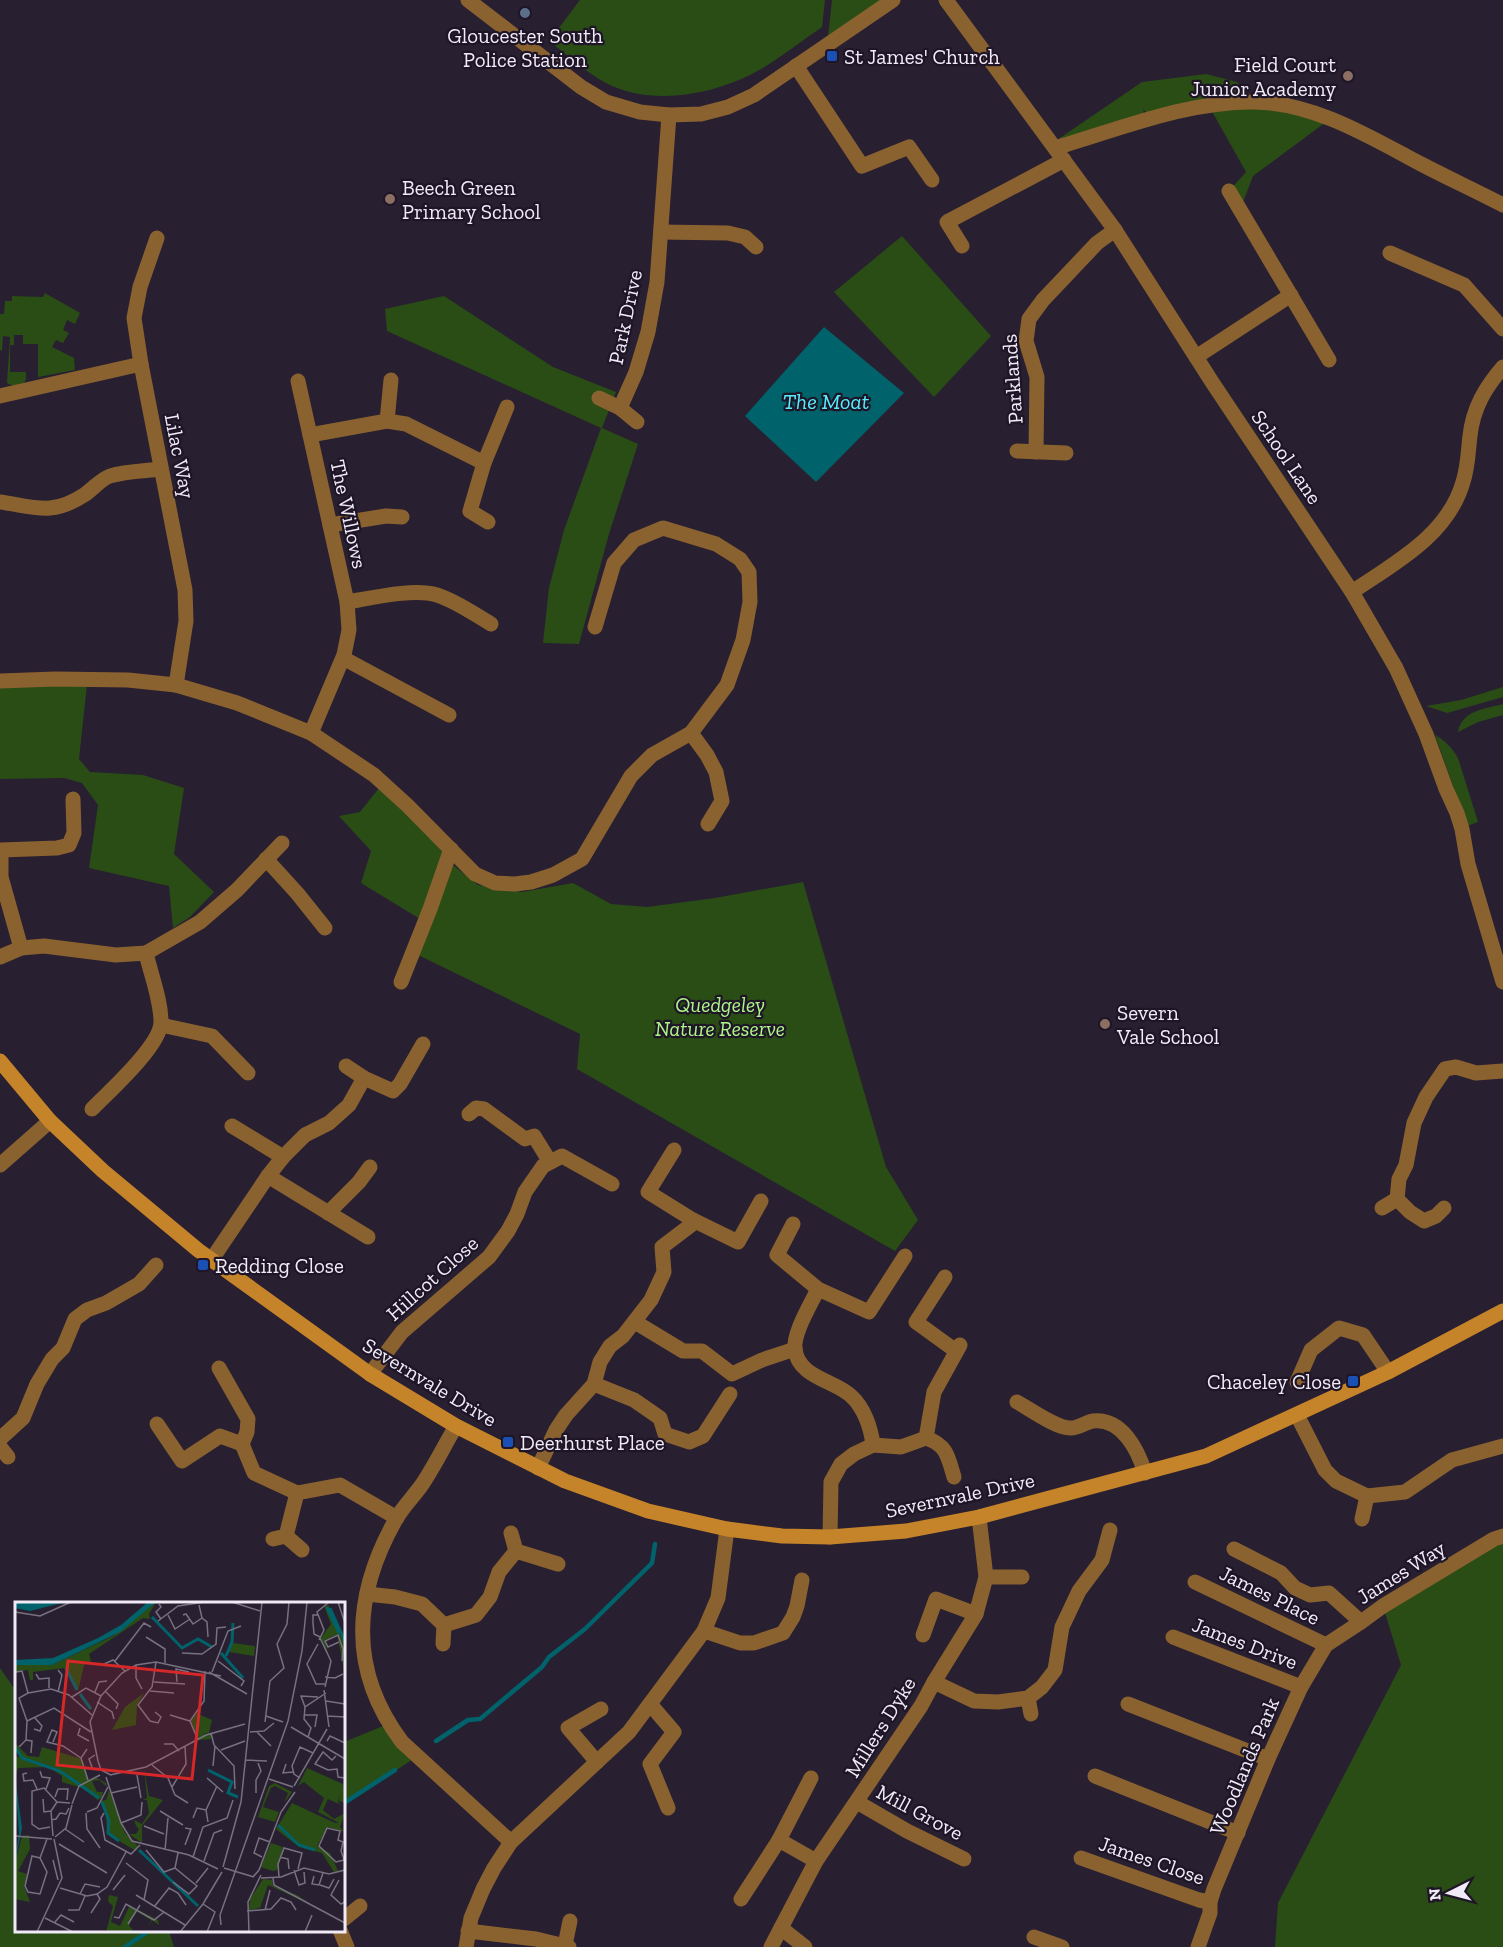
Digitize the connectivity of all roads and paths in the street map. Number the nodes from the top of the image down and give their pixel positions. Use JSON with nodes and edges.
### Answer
{"nodes":[{"id":1,"x":468,"y":0,"type":"edge"},
{"id":2,"x":893,"y":0,"type":"edge"},
{"id":3,"x":946,"y":0,"type":"edge"},
{"id":4,"x":796,"y":66,"type":"junction"},
{"id":5,"x":669,"y":115,"type":"junction"},
{"id":6,"x":1060,"y":154,"type":"junction"},
{"id":7,"x":932,"y":180,"type":"dead end"},
{"id":8,"x":1229,"y":191,"type":"dead end"},
{"id":9,"x":1503,"y":205,"type":"edge"},
{"id":10,"x":1115,"y":230,"type":"junction"},
{"id":11,"x":661,"y":231,"type":"junction"},
{"id":12,"x":157,"y":238,"type":"dead end"},
{"id":13,"x":962,"y":246,"type":"dead end"},
{"id":14,"x":756,"y":247,"type":"dead end"},
{"id":15,"x":1390,"y":253,"type":"dead end"},
{"id":16,"x":1291,"y":296,"type":"junction"},
{"id":17,"x":1503,"y":329,"type":"edge"},
{"id":18,"x":1196,"y":357,"type":"junction"},
{"id":19,"x":1329,"y":360,"type":"dead end"},
{"id":20,"x":141,"y":364,"type":"junction"},
{"id":21,"x":1503,"y":367,"type":"edge"},
{"id":22,"x":391,"y":380,"type":"dead end"},
{"id":23,"x":298,"y":381,"type":"dead end"},
{"id":24,"x":0,"y":396,"type":"edge"},
{"id":25,"x":598,"y":398,"type":"dead end"},
{"id":26,"x":507,"y":407,"type":"dead end"},
{"id":27,"x":620,"y":408,"type":"junction"},
{"id":28,"x":387,"y":421,"type":"junction"},
{"id":29,"x":638,"y":422,"type":"dead end"},
{"id":30,"x":310,"y":435,"type":"junction"},
{"id":31,"x":1017,"y":451,"type":"dead end"},
{"id":32,"x":1036,"y":452,"type":"junction"},
{"id":33,"x":1066,"y":453,"type":"dead end"},
{"id":34,"x":484,"y":464,"type":"junction"},
{"id":35,"x":161,"y":469,"type":"junction"},
{"id":36,"x":0,"y":502,"type":"edge"},
{"id":37,"x":402,"y":517,"type":"dead end"},
{"id":38,"x":488,"y":522,"type":"dead end"},
{"id":39,"x":330,"y":525,"type":"junction"},
{"id":40,"x":1352,"y":592,"type":"junction"},
{"id":41,"x":347,"y":602,"type":"junction"},
{"id":42,"x":491,"y":624,"type":"dead end"},
{"id":43,"x":595,"y":627,"type":"dead end"},
{"id":44,"x":343,"y":658,"type":"junction"},
{"id":45,"x":0,"y":681,"type":"edge"},
{"id":46,"x":176,"y":685,"type":"junction"},
{"id":47,"x":449,"y":715,"type":"dead end"},
{"id":48,"x":310,"y":732,"type":"junction"},
{"id":49,"x":691,"y":733,"type":"junction"},
{"id":50,"x":73,"y":799,"type":"dead end"},
{"id":51,"x":708,"y":824,"type":"dead end"},
{"id":52,"x":282,"y":843,"type":"dead end"},
{"id":53,"x":451,"y":849,"type":"junction"},
{"id":54,"x":0,"y":850,"type":"edge"},
{"id":55,"x":266,"y":859,"type":"junction"},
{"id":56,"x":325,"y":928,"type":"dead end"},
{"id":57,"x":21,"y":948,"type":"junction"},
{"id":58,"x":146,"y":953,"type":"junction"},
{"id":59,"x":0,"y":957,"type":"edge"},
{"id":60,"x":401,"y":982,"type":"dead end"},
{"id":61,"x":1503,"y":982,"type":"edge"},
{"id":62,"x":161,"y":1025,"type":"junction"},
{"id":63,"x":423,"y":1044,"type":"dead end"},
{"id":64,"x":0,"y":1061,"type":"edge"},
{"id":65,"x":346,"y":1066,"type":"dead end"},
{"id":66,"x":1503,"y":1071,"type":"edge"},
{"id":67,"x":248,"y":1073,"type":"dead end"},
{"id":68,"x":364,"y":1078,"type":"junction"},
{"id":69,"x":92,"y":1108,"type":"dead end"},
{"id":70,"x":469,"y":1114,"type":"dead end"},
{"id":71,"x":50,"y":1121,"type":"junction"},
{"id":72,"x":232,"y":1126,"type":"dead end"},
{"id":73,"x":674,"y":1150,"type":"dead end"},
{"id":74,"x":283,"y":1157,"type":"junction"},
{"id":75,"x":556,"y":1159,"type":"junction"},
{"id":76,"x":0,"y":1165,"type":"edge"},
{"id":77,"x":370,"y":1167,"type":"dead end"},
{"id":78,"x":268,"y":1176,"type":"junction"},
{"id":79,"x":612,"y":1184,"type":"dead end"},
{"id":80,"x":1397,"y":1198,"type":"junction"},
{"id":81,"x":761,"y":1201,"type":"dead end"},
{"id":82,"x":1382,"y":1208,"type":"dead end"},
{"id":83,"x":1444,"y":1208,"type":"dead end"},
{"id":84,"x":328,"y":1213,"type":"junction"},
{"id":85,"x":692,"y":1222,"type":"junction"},
{"id":86,"x":793,"y":1224,"type":"dead end"},
{"id":87,"x":368,"y":1237,"type":"dead end"},
{"id":88,"x":904,"y":1256,"type":"dead end"},
{"id":89,"x":212,"y":1259,"type":"junction"},
{"id":90,"x":156,"y":1265,"type":"dead end"},
{"id":91,"x":945,"y":1277,"type":"dead end"},
{"id":92,"x":818,"y":1289,"type":"junction"},
{"id":93,"x":1502,"y":1310,"type":"edge"},
{"id":94,"x":635,"y":1322,"type":"junction"},
{"id":95,"x":795,"y":1350,"type":"junction"},
{"id":96,"x":219,"y":1368,"type":"dead end"},
{"id":97,"x":1388,"y":1372,"type":"junction"},
{"id":98,"x":370,"y":1374,"type":"junction"},
{"id":99,"x":1297,"y":1382,"type":"dead end"},
{"id":100,"x":594,"y":1384,"type":"junction"},
{"id":101,"x":730,"y":1394,"type":"dead end"},
{"id":102,"x":1017,"y":1402,"type":"dead end"},
{"id":103,"x":1297,"y":1415,"type":"junction"},
{"id":104,"x":157,"y":1424,"type":"dead end"},
{"id":105,"x":456,"y":1426,"type":"junction"},
{"id":106,"x":926,"y":1438,"type":"junction"},
{"id":107,"x":0,"y":1439,"type":"edge"},
{"id":108,"x":242,"y":1444,"type":"junction"},
{"id":109,"x":873,"y":1445,"type":"junction"},
{"id":110,"x":1503,"y":1446,"type":"edge"},
{"id":111,"x":538,"y":1468,"type":"junction"},
{"id":112,"x":1145,"y":1473,"type":"junction"},
{"id":113,"x":954,"y":1477,"type":"dead end"},
{"id":114,"x":297,"y":1493,"type":"junction"},
{"id":115,"x":1367,"y":1496,"type":"junction"},
{"id":116,"x":979,"y":1517,"type":"junction"},
{"id":117,"x":397,"y":1518,"type":"junction"},
{"id":118,"x":1362,"y":1519,"type":"dead end"},
{"id":119,"x":727,"y":1529,"type":"junction"},
{"id":120,"x":1110,"y":1530,"type":"dead end"},
{"id":121,"x":511,"y":1533,"type":"dead end"},
{"id":122,"x":1503,"y":1536,"type":"edge"},
{"id":123,"x":830,"y":1537,"type":"junction"},
{"id":124,"x":1234,"y":1549,"type":"dead end"},
{"id":125,"x":302,"y":1550,"type":"dead end"},
{"id":126,"x":516,"y":1551,"type":"junction"},
{"id":127,"x":558,"y":1564,"type":"dead end"},
{"id":128,"x":986,"y":1577,"type":"junction"},
{"id":129,"x":1022,"y":1577,"type":"dead end"},
{"id":130,"x":802,"y":1580,"type":"dead end"},
{"id":131,"x":1195,"y":1582,"type":"dead end"},
{"id":132,"x":367,"y":1594,"type":"junction"},
{"id":133,"x":976,"y":1614,"type":"junction"},
{"id":134,"x":1361,"y":1622,"type":"junction"},
{"id":135,"x":444,"y":1625,"type":"junction"},
{"id":136,"x":704,"y":1631,"type":"junction"},
{"id":137,"x":923,"y":1635,"type":"dead end"},
{"id":138,"x":1173,"y":1637,"type":"dead end"},
{"id":139,"x":443,"y":1644,"type":"dead end"},
{"id":140,"x":1326,"y":1645,"type":"junction"},
{"id":141,"x":933,"y":1682,"type":"junction"},
{"id":142,"x":1301,"y":1687,"type":"junction"},
{"id":143,"x":1028,"y":1698,"type":"junction"},
{"id":144,"x":650,"y":1704,"type":"junction"},
{"id":145,"x":1128,"y":1704,"type":"dead end"},
{"id":146,"x":601,"y":1709,"type":"dead end"},
{"id":147,"x":1032,"y":1714,"type":"dead end"},
{"id":148,"x":1268,"y":1758,"type":"junction"},
{"id":149,"x":597,"y":1762,"type":"junction"},
{"id":150,"x":1095,"y":1776,"type":"dead end"},
{"id":151,"x":811,"y":1778,"type":"dead end"},
{"id":152,"x":857,"y":1802,"type":"junction"},
{"id":153,"x":668,"y":1808,"type":"dead end"},
{"id":154,"x":1238,"y":1833,"type":"junction"},
{"id":155,"x":779,"y":1840,"type":"junction"},
{"id":156,"x":511,"y":1842,"type":"junction"},
{"id":157,"x":1081,"y":1858,"type":"dead end"},
{"id":158,"x":965,"y":1860,"type":"dead end"},
{"id":159,"x":816,"y":1861,"type":"junction"},
{"id":160,"x":741,"y":1899,"type":"dead end"},
{"id":161,"x":1210,"y":1902,"type":"junction"},
{"id":162,"x":360,"y":1906,"type":"dead end"},
{"id":163,"x":345,"y":1918,"type":"edge"},
{"id":164,"x":570,"y":1921,"type":"dead end"},
{"id":165,"x":781,"y":1928,"type":"junction"},
{"id":166,"x":468,"y":1931,"type":"junction"},
{"id":167,"x":341,"y":1932,"type":"edge"},
{"id":168,"x":1035,"y":1937,"type":"dead end"},
{"id":169,"x":567,"y":1946,"type":"edge"},
{"id":170,"x":347,"y":1947,"type":"edge"},
{"id":171,"x":466,"y":1947,"type":"edge"},
{"id":172,"x":771,"y":1947,"type":"edge"},
{"id":173,"x":805,"y":1947,"type":"edge"},
{"id":174,"x":1062,"y":1947,"type":"edge"},
{"id":175,"x":1198,"y":1947,"type":"edge"}],
"edges":[{"from":1,"to":5,"type":"street"},
{"from":2,"to":4,"type":"street"},
{"from":3,"to":6,"type":"street","name":"School Lane"},
{"from":4,"to":5,"type":"street"},
{"from":4,"to":7,"type":"street"},
{"from":5,"to":11,"type":"street","name":"Park Drive"},
{"from":6,"to":9,"type":"street"},
{"from":6,"to":10,"type":"street","name":"School Lane"},
{"from":6,"to":13,"type":"street"},
{"from":8,"to":16,"type":"street"},
{"from":10,"to":18,"type":"street","name":"School Lane"},
{"from":10,"to":32,"type":"street","name":"Parklands"},
{"from":11,"to":14,"type":"street"},
{"from":11,"to":27,"type":"street","name":"Park Drive"},
{"from":12,"to":20,"type":"street","name":"Lilac Way"},
{"from":15,"to":17,"type":"street"},
{"from":16,"to":18,"type":"street"},
{"from":16,"to":19,"type":"street"},
{"from":18,"to":40,"type":"street","name":"School Lane"},
{"from":20,"to":24,"type":"street"},
{"from":20,"to":35,"type":"street","name":"Lilac Way"},
{"from":21,"to":40,"type":"street"},
{"from":22,"to":28,"type":"street"},
{"from":23,"to":30,"type":"street","name":"The Willows"},
{"from":25,"to":27,"type":"street"},
{"from":26,"to":34,"type":"street"},
{"from":27,"to":29,"type":"street"},
{"from":28,"to":30,"type":"street","name":"The Willows"},
{"from":28,"to":34,"type":"street","name":"The Willows"},
{"from":30,"to":39,"type":"street","name":"The Willows"},
{"from":31,"to":32,"type":"street","name":"Parklands"},
{"from":32,"to":33,"type":"street","name":"Parklands"},
{"from":34,"to":38,"type":"street"},
{"from":35,"to":36,"type":"street"},
{"from":35,"to":46,"type":"street","name":"Lilac Way"},
{"from":37,"to":39,"type":"street"},
{"from":39,"to":41,"type":"street","name":"The Willows"},
{"from":40,"to":61,"type":"street","name":"School Lane"},
{"from":41,"to":42,"type":"street","name":"The Willows"},
{"from":41,"to":44,"type":"street","name":"The Willows"},
{"from":43,"to":49,"type":"street"},
{"from":44,"to":47,"type":"street"},
{"from":44,"to":48,"type":"street","name":"The Willows"},
{"from":45,"to":46,"type":"street"},
{"from":46,"to":48,"type":"street"},
{"from":48,"to":53,"type":"street"},
{"from":49,"to":51,"type":"street"},
{"from":49,"to":53,"type":"street"},
{"from":50,"to":54,"type":"street"},
{"from":52,"to":55,"type":"street"},
{"from":53,"to":60,"type":"street"},
{"from":54,"to":57,"type":"street"},
{"from":55,"to":56,"type":"street"},
{"from":55,"to":58,"type":"street"},
{"from":57,"to":58,"type":"street"},
{"from":57,"to":59,"type":"street"},
{"from":58,"to":62,"type":"street"},
{"from":62,"to":67,"type":"street"},
{"from":62,"to":69,"type":"street"},
{"from":63,"to":68,"type":"street"},
{"from":64,"to":71,"type":"street","name":"Severnvale Drive"},
{"from":65,"to":68,"type":"street"},
{"from":66,"to":80,"type":"street"},
{"from":68,"to":74,"type":"street"},
{"from":70,"to":75,"type":"street"},
{"from":71,"to":76,"type":"street"},
{"from":71,"to":89,"type":"street","name":"Severnvale Drive"},
{"from":72,"to":74,"type":"street"},
{"from":73,"to":85,"type":"street"},
{"from":74,"to":78,"type":"street"},
{"from":75,"to":79,"type":"street"},
{"from":75,"to":98,"type":"street","name":"Hillcot Close"},
{"from":77,"to":84,"type":"street"},
{"from":78,"to":84,"type":"street"},
{"from":78,"to":89,"type":"street"},
{"from":80,"to":82,"type":"street"},
{"from":80,"to":83,"type":"street"},
{"from":81,"to":85,"type":"street"},
{"from":84,"to":87,"type":"street"},
{"from":85,"to":94,"type":"street"},
{"from":86,"to":92,"type":"street"},
{"from":88,"to":92,"type":"street"},
{"from":89,"to":98,"type":"street","name":"Severnvale Drive"},
{"from":90,"to":107,"type":"street"},
{"from":91,"to":106,"type":"street"},
{"from":92,"to":95,"type":"street"},
{"from":93,"to":97,"type":"street","name":"Severnvale Drive"},
{"from":94,"to":95,"type":"street"},
{"from":94,"to":100,"type":"street"},
{"from":95,"to":109,"type":"street"},
{"from":96,"to":108,"type":"street"},
{"from":97,"to":99,"type":"street"},
{"from":97,"to":103,"type":"street","name":"Severnvale Drive"},
{"from":98,"to":105,"type":"street","name":"Severnvale Drive"},
{"from":100,"to":101,"type":"street"},
{"from":100,"to":111,"type":"street"},
{"from":102,"to":112,"type":"street"},
{"from":103,"to":112,"type":"street","name":"Severnvale Drive"},
{"from":103,"to":115,"type":"street"},
{"from":104,"to":108,"type":"street"},
{"from":105,"to":111,"type":"street","name":"Severnvale Drive"},
{"from":105,"to":117,"type":"street"},
{"from":106,"to":109,"type":"street"},
{"from":106,"to":113,"type":"street"},
{"from":108,"to":114,"type":"street"},
{"from":109,"to":123,"type":"street"},
{"from":110,"to":115,"type":"street"},
{"from":111,"to":119,"type":"street","name":"Severnvale Drive"},
{"from":112,"to":116,"type":"street","name":"Severnvale Drive"},
{"from":114,"to":117,"type":"street"},
{"from":114,"to":125,"type":"street"},
{"from":115,"to":118,"type":"street"},
{"from":116,"to":123,"type":"street","name":"Severnvale Drive"},
{"from":116,"to":128,"type":"street","name":"Millers Dyke"},
{"from":117,"to":132,"type":"street"},
{"from":119,"to":123,"type":"street","name":"Severnvale Drive"},
{"from":119,"to":136,"type":"street"},
{"from":120,"to":143,"type":"street"},
{"from":121,"to":126,"type":"street"},
{"from":122,"to":134,"type":"street","name":"James Way"},
{"from":124,"to":134,"type":"street","name":"James Way"},
{"from":126,"to":127,"type":"street"},
{"from":126,"to":135,"type":"street"},
{"from":128,"to":129,"type":"street"},
{"from":128,"to":133,"type":"street","name":"Millers Dyke"},
{"from":130,"to":136,"type":"street"},
{"from":131,"to":140,"type":"street","name":"James Place"},
{"from":132,"to":135,"type":"street"},
{"from":132,"to":156,"type":"street"},
{"from":133,"to":137,"type":"street"},
{"from":133,"to":141,"type":"street","name":"Millers Dyke"},
{"from":134,"to":140,"type":"street","name":"Woodlands Park"},
{"from":135,"to":139,"type":"street"},
{"from":136,"to":144,"type":"street"},
{"from":138,"to":142,"type":"street","name":"James Drive"},
{"from":140,"to":142,"type":"street","name":"Woodlands Park"},
{"from":141,"to":143,"type":"street"},
{"from":141,"to":152,"type":"street","name":"Millers Dyke"},
{"from":142,"to":148,"type":"street","name":"Woodlands Park"},
{"from":143,"to":147,"type":"street"},
{"from":144,"to":149,"type":"street"},
{"from":144,"to":153,"type":"street"},
{"from":145,"to":148,"type":"street"},
{"from":146,"to":149,"type":"street"},
{"from":148,"to":154,"type":"street","name":"Woodlands Park"},
{"from":149,"to":156,"type":"street"},
{"from":150,"to":154,"type":"street"},
{"from":151,"to":155,"type":"street","name":"Millers Dyke"},
{"from":152,"to":158,"type":"street","name":"Mill Grove"},
{"from":152,"to":159,"type":"street","name":"Millers Dyke"},
{"from":154,"to":161,"type":"street","name":"Woodlands Park"},
{"from":155,"to":159,"type":"street"},
{"from":155,"to":160,"type":"street","name":"Millers Dyke"},
{"from":156,"to":166,"type":"street"},
{"from":157,"to":161,"type":"street","name":"James Close"},
{"from":159,"to":165,"type":"street","name":"Millers Dyke"},
{"from":161,"to":175,"type":"street","name":"Woodlands Park"},
{"from":162,"to":163,"type":"street"},
{"from":164,"to":169,"type":"street"},
{"from":165,"to":172,"type":"street","name":"Millers Dyke"},
{"from":165,"to":173,"type":"street"},
{"from":166,"to":169,"type":"street"},
{"from":166,"to":171,"type":"street"},
{"from":167,"to":170,"type":"street"},
{"from":168,"to":174,"type":"street"}]}
